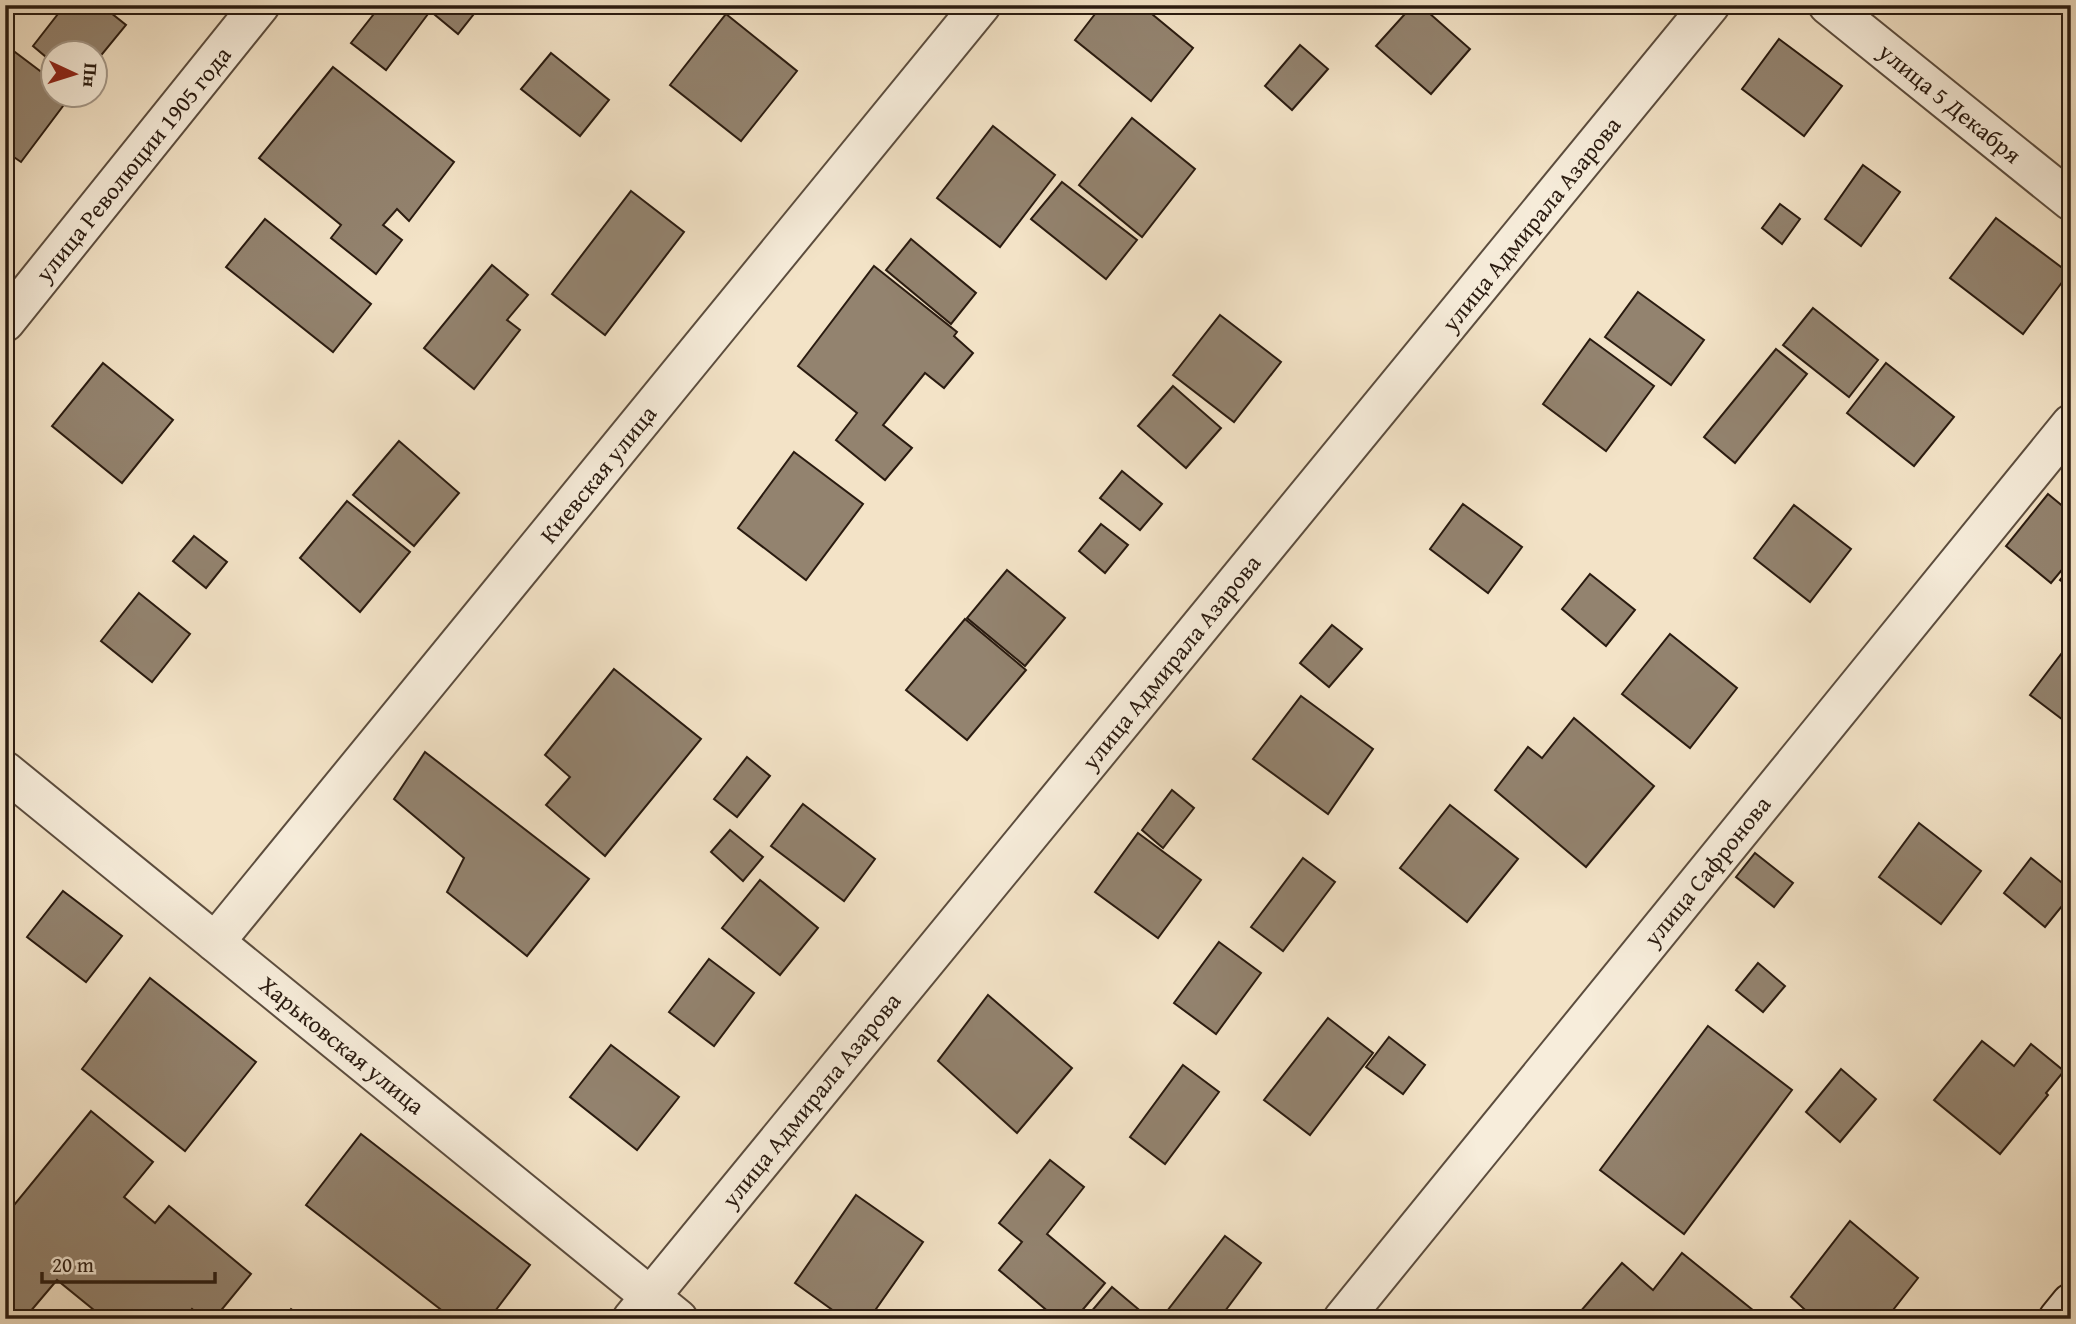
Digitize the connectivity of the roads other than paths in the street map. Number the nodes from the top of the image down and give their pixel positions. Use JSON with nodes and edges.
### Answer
{"nodes":[{"id":1,"x":260,"y":5,"type":"edge"},
{"id":2,"x":981,"y":5,"type":"edge"},
{"id":3,"x":1710,"y":5,"type":"edge"},
{"id":4,"x":1828,"y":5,"type":"edge"},
{"id":5,"x":2071,"y":201,"type":"edge"},
{"id":6,"x":5,"y":323,"type":"edge"},
{"id":7,"x":2071,"y":424,"type":"edge"},
{"id":8,"x":5,"y":771,"type":"edge"},
{"id":9,"x":215,"y":942,"type":"junction"},
{"id":10,"x":2071,"y":1303,"type":"edge"},
{"id":11,"x":653,"y":1311,"type":"edge"},
{"id":12,"x":1343,"y":1319,"type":"edge"},
{"id":13,"x":2058,"y":1319,"type":"edge"}],
"edges":[{"from":1,"to":6,"type":"street","name":"улица Революции 1905 года"},
{"from":2,"to":9,"type":"street","name":"Киевская улица"},
{"from":3,"to":11,"type":"street","name":"улица Адмирала Азарова"},
{"from":4,"to":5,"type":"street","name":"улица 5 Декабря"},
{"from":7,"to":12,"type":"street","name":"улица Сафронова"},
{"from":8,"to":9,"type":"street","name":"Харьковская улица"},
{"from":9,"to":11,"type":"street","name":"Харьковская улица"},
{"from":10,"to":13,"type":"street"}]}
